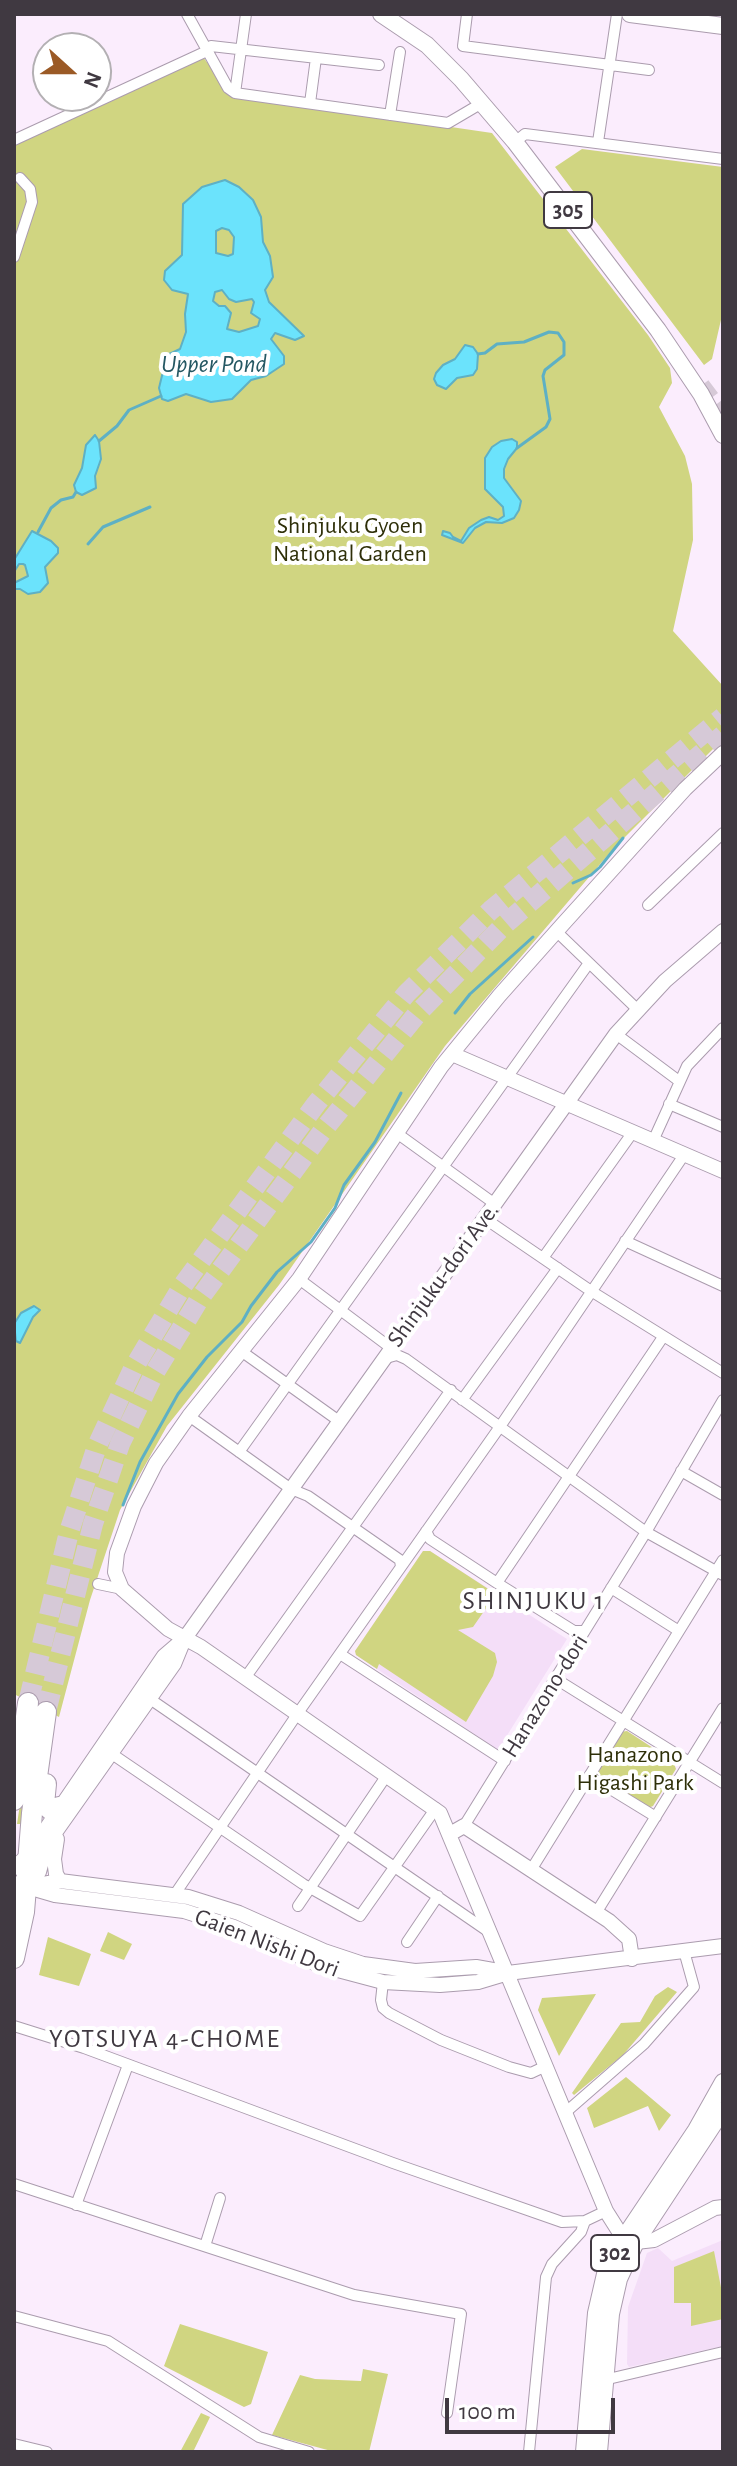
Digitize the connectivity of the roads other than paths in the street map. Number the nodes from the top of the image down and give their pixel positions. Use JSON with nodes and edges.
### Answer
{"nodes":[{"id":1,"x":187,"y":14,"type":"edge"},
{"id":2,"x":246,"y":14,"type":"edge"},
{"id":3,"x":381,"y":14,"type":"edge"},
{"id":4,"x":467,"y":14,"type":"edge"},
{"id":5,"x":617,"y":14,"type":"edge"},
{"id":6,"x":630,"y":14,"type":"edge"},
{"id":7,"x":723,"y":26,"type":"edge"},
{"id":8,"x":242,"y":50,"type":"junction"},
{"id":9,"x":207,"y":51,"type":"junction"},
{"id":10,"x":400,"y":52,"type":"dead end"},
{"id":11,"x":316,"y":58,"type":"junction"},
{"id":12,"x":608,"y":64,"type":"junction"},
{"id":13,"x":379,"y":65,"type":"dead end"},
{"id":14,"x":649,"y":70,"type":"dead end"},
{"id":15,"x":235,"y":93,"type":"junction"},
{"id":16,"x":310,"y":103,"type":"junction"},
{"id":17,"x":482,"y":103,"type":"junction"},
{"id":18,"x":390,"y":115,"type":"junction"},
{"id":19,"x":14,"y":140,"type":"edge"},
{"id":20,"x":515,"y":142,"type":"junction"},
{"id":21,"x":598,"y":142,"type":"junction"},
{"id":22,"x":723,"y":159,"type":"edge"},
{"id":23,"x":20,"y":178,"type":"dead end"},
{"id":24,"x":17,"y":237,"type":"edge"},
{"id":25,"x":14,"y":257,"type":"edge"},
{"id":26,"x":723,"y":435,"type":"edge"},
{"id":27,"x":723,"y":753,"type":"edge"},
{"id":28,"x":723,"y":833,"type":"edge"},
{"id":29,"x":648,"y":905,"type":"dead end"},
{"id":30,"x":556,"y":931,"type":"junction"},
{"id":31,"x":723,"y":931,"type":"edge"},
{"id":32,"x":589,"y":963,"type":"junction"},
{"id":33,"x":637,"y":1009,"type":"junction"},
{"id":34,"x":723,"y":1028,"type":"edge"},
{"id":35,"x":616,"y":1034,"type":"junction"},
{"id":36,"x":452,"y":1054,"type":"junction"},
{"id":37,"x":506,"y":1078,"type":"junction"},
{"id":38,"x":679,"y":1081,"type":"junction"},
{"id":39,"x":567,"y":1104,"type":"junction"},
{"id":40,"x":669,"y":1104,"type":"junction"},
{"id":41,"x":723,"y":1127,"type":"edge"},
{"id":42,"x":633,"y":1132,"type":"junction"},
{"id":43,"x":398,"y":1134,"type":"junction"},
{"id":44,"x":653,"y":1141,"type":"junction"},
{"id":45,"x":684,"y":1155,"type":"junction"},
{"id":46,"x":443,"y":1167,"type":"junction"},
{"id":47,"x":723,"y":1171,"type":"edge"},
{"id":48,"x":495,"y":1204,"type":"junction"},
{"id":49,"x":484,"y":1218,"type":"junction"},
{"id":50,"x":625,"y":1241,"type":"junction"},
{"id":51,"x":543,"y":1258,"type":"junction"},
{"id":52,"x":558,"y":1268,"type":"junction"},
{"id":53,"x":299,"y":1279,"type":"junction"},
{"id":54,"x":723,"y":1286,"type":"edge"},
{"id":55,"x":591,"y":1291,"type":"junction"},
{"id":56,"x":340,"y":1310,"type":"junction"},
{"id":57,"x":663,"y":1337,"type":"junction"},
{"id":58,"x":241,"y":1351,"type":"junction"},
{"id":59,"x":388,"y":1354,"type":"junction"},
{"id":60,"x":723,"y":1373,"type":"edge"},
{"id":61,"x":288,"y":1384,"type":"junction"},
{"id":62,"x":451,"y":1390,"type":"junction"},
{"id":63,"x":462,"y":1400,"type":"junction"},
{"id":64,"x":723,"y":1400,"type":"edge"},
{"id":65,"x":189,"y":1416,"type":"junction"},
{"id":66,"x":339,"y":1421,"type":"junction"},
{"id":67,"x":499,"y":1428,"type":"junction"},
{"id":68,"x":239,"y":1452,"type":"junction"},
{"id":69,"x":681,"y":1471,"type":"junction"},
{"id":70,"x":569,"y":1478,"type":"junction"},
{"id":71,"x":291,"y":1489,"type":"junction"},
{"id":72,"x":723,"y":1495,"type":"edge"},
{"id":73,"x":353,"y":1527,"type":"junction"},
{"id":74,"x":426,"y":1531,"type":"junction"},
{"id":75,"x":646,"y":1532,"type":"junction"},
{"id":76,"x":723,"y":1560,"type":"edge"},
{"id":77,"x":401,"y":1567,"type":"junction"},
{"id":78,"x":720,"y":1573,"type":"edge"},
{"id":79,"x":497,"y":1583,"type":"junction"},
{"id":80,"x":611,"y":1588,"type":"junction"},
{"id":81,"x":584,"y":1631,"type":"junction"},
{"id":82,"x":679,"y":1631,"type":"junction"},
{"id":83,"x":185,"y":1638,"type":"junction"},
{"id":84,"x":340,"y":1654,"type":"junction"},
{"id":85,"x":245,"y":1678,"type":"junction"},
{"id":86,"x":556,"y":1679,"type":"junction"},
{"id":87,"x":150,"y":1699,"type":"junction"},
{"id":88,"x":37,"y":1708,"type":"junction"},
{"id":89,"x":723,"y":1708,"type":"edge"},
{"id":90,"x":298,"y":1713,"type":"junction"},
{"id":91,"x":623,"y":1721,"type":"junction"},
{"id":92,"x":112,"y":1754,"type":"junction"},
{"id":93,"x":505,"y":1761,"type":"junction"},
{"id":94,"x":690,"y":1762,"type":"junction"},
{"id":95,"x":258,"y":1772,"type":"junction"},
{"id":96,"x":387,"y":1775,"type":"junction"},
{"id":97,"x":589,"y":1776,"type":"junction"},
{"id":98,"x":723,"y":1783,"type":"edge"},
{"id":99,"x":14,"y":1800,"type":"edge"},
{"id":100,"x":436,"y":1808,"type":"junction"},
{"id":101,"x":64,"y":1812,"type":"junction"},
{"id":102,"x":656,"y":1817,"type":"junction"},
{"id":103,"x":464,"y":1826,"type":"junction"},
{"id":104,"x":220,"y":1827,"type":"junction"},
{"id":105,"x":347,"y":1834,"type":"junction"},
{"id":106,"x":450,"y":1834,"type":"junction"},
{"id":107,"x":21,"y":1862,"type":"edge"},
{"id":108,"x":395,"y":1866,"type":"junction"},
{"id":109,"x":531,"y":1870,"type":"junction"},
{"id":110,"x":60,"y":1881,"type":"junction"},
{"id":111,"x":20,"y":1885,"type":"edge"},
{"id":112,"x":310,"y":1888,"type":"junction"},
{"id":113,"x":175,"y":1894,"type":"junction"},
{"id":114,"x":438,"y":1896,"type":"junction"},
{"id":115,"x":298,"y":1906,"type":"dead end"},
{"id":116,"x":596,"y":1913,"type":"junction"},
{"id":117,"x":491,"y":1933,"type":"junction"},
{"id":118,"x":407,"y":1942,"type":"dead end"},
{"id":119,"x":723,"y":1946,"type":"edge"},
{"id":120,"x":684,"y":1951,"type":"junction"},
{"id":121,"x":14,"y":1958,"type":"edge"},
{"id":122,"x":632,"y":1959,"type":"junction"},
{"id":123,"x":508,"y":1973,"type":"junction"},
{"id":124,"x":383,"y":1982,"type":"junction"},
{"id":125,"x":14,"y":2026,"type":"edge"},
{"id":126,"x":128,"y":2065,"type":"junction"},
{"id":127,"x":546,"y":2066,"type":"junction"},
{"id":128,"x":723,"y":2082,"type":"edge"},
{"id":129,"x":723,"y":2110,"type":"edge"},
{"id":130,"x":566,"y":2112,"type":"junction"},
{"id":131,"x":14,"y":2184,"type":"edge"},
{"id":132,"x":220,"y":2198,"type":"dead end"},
{"id":133,"x":76,"y":2205,"type":"junction"},
{"id":134,"x":723,"y":2207,"type":"edge"},
{"id":135,"x":606,"y":2211,"type":"junction"},
{"id":136,"x":585,"y":2221,"type":"junction"},
{"id":137,"x":630,"y":2239,"type":"junction"},
{"id":138,"x":205,"y":2246,"type":"junction"},
{"id":139,"x":14,"y":2316,"type":"edge"},
{"id":140,"x":723,"y":2352,"type":"edge"},
{"id":141,"x":604,"y":2380,"type":"junction"},
{"id":142,"x":447,"y":2413,"type":"dead end"},
{"id":143,"x":14,"y":2444,"type":"edge"},
{"id":144,"x":47,"y":2452,"type":"edge"},
{"id":145,"x":309,"y":2452,"type":"edge"},
{"id":146,"x":529,"y":2452,"type":"edge"},
{"id":147,"x":584,"y":2452,"type":"edge"},
{"id":148,"x":599,"y":2452,"type":"edge"}],
"edges":[{"from":1,"to":9,"type":"street"},
{"from":2,"to":8,"type":"street"},
{"from":3,"to":17,"type":"main road","number":"305"},
{"from":4,"to":12,"type":"street"},
{"from":5,"to":12,"type":"street"},
{"from":6,"to":7,"type":"main road"},
{"from":8,"to":9,"type":"street"},
{"from":8,"to":11,"type":"street"},
{"from":8,"to":15,"type":"street"},
{"from":9,"to":15,"type":"street"},
{"from":9,"to":19,"type":"street"},
{"from":10,"to":18,"type":"street"},
{"from":11,"to":13,"type":"street"},
{"from":11,"to":16,"type":"street"},
{"from":12,"to":14,"type":"street"},
{"from":12,"to":21,"type":"street"},
{"from":15,"to":16,"type":"street"},
{"from":16,"to":18,"type":"street"},
{"from":17,"to":18,"type":"street"},
{"from":17,"to":20,"type":"main road","number":"305"},
{"from":20,"to":21,"type":"street"},
{"from":20,"to":26,"type":"main road","number":"305"},
{"from":21,"to":22,"type":"street"},
{"from":23,"to":24,"type":"street"},
{"from":24,"to":25,"type":"street"},
{"from":27,"to":30,"type":"street"},
{"from":28,"to":29,"type":"street"},
{"from":30,"to":32,"type":"street"},
{"from":30,"to":36,"type":"street"},
{"from":31,"to":33,"type":"street","name":"Shinjuku-dori Ave."},
{"from":32,"to":33,"type":"street"},
{"from":32,"to":37,"type":"street"},
{"from":33,"to":35,"type":"street","name":"Shinjuku-dori Ave."},
{"from":34,"to":38,"type":"street"},
{"from":35,"to":38,"type":"street"},
{"from":35,"to":39,"type":"street","name":"Shinjuku-dori Ave."},
{"from":36,"to":37,"type":"street"},
{"from":36,"to":43,"type":"street"},
{"from":37,"to":39,"type":"street"},
{"from":37,"to":46,"type":"street"},
{"from":38,"to":40,"type":"street"},
{"from":39,"to":42,"type":"street"},
{"from":39,"to":48,"type":"street","name":"Shinjuku-dori Ave."},
{"from":40,"to":41,"type":"street"},
{"from":40,"to":44,"type":"street"},
{"from":42,"to":44,"type":"street"},
{"from":42,"to":51,"type":"street"},
{"from":43,"to":46,"type":"street"},
{"from":43,"to":53,"type":"street"},
{"from":44,"to":45,"type":"street"},
{"from":45,"to":47,"type":"street"},
{"from":45,"to":50,"type":"street"},
{"from":46,"to":48,"type":"street"},
{"from":46,"to":56,"type":"street"},
{"from":48,"to":49,"type":"street","name":"Shinjuku-dori Ave."},
{"from":49,"to":51,"type":"street"},
{"from":49,"to":59,"type":"street","name":"Shinjuku-dori Ave."},
{"from":50,"to":54,"type":"street"},
{"from":50,"to":55,"type":"street"},
{"from":51,"to":52,"type":"street"},
{"from":52,"to":55,"type":"street"},
{"from":52,"to":63,"type":"street"},
{"from":53,"to":56,"type":"street"},
{"from":53,"to":58,"type":"street"},
{"from":55,"to":57,"type":"street"},
{"from":55,"to":67,"type":"street"},
{"from":56,"to":59,"type":"street"},
{"from":56,"to":61,"type":"street"},
{"from":57,"to":60,"type":"street"},
{"from":57,"to":70,"type":"street"},
{"from":58,"to":61,"type":"street"},
{"from":58,"to":65,"type":"street"},
{"from":59,"to":62,"type":"street"},
{"from":59,"to":66,"type":"street","name":"Shinjuku-dori Ave."},
{"from":61,"to":66,"type":"street"},
{"from":61,"to":68,"type":"street"},
{"from":62,"to":63,"type":"street"},
{"from":62,"to":73,"type":"street"},
{"from":63,"to":67,"type":"street"},
{"from":64,"to":69,"type":"street","name":"Hanazono-dori"},
{"from":65,"to":68,"type":"street"},
{"from":65,"to":83,"type":"street"},
{"from":66,"to":71,"type":"street","name":"Shinjuku-dori Ave."},
{"from":67,"to":70,"type":"street"},
{"from":67,"to":74,"type":"street"},
{"from":68,"to":71,"type":"street"},
{"from":69,"to":72,"type":"street"},
{"from":69,"to":75,"type":"street","name":"Hanazono-dori"},
{"from":70,"to":75,"type":"street"},
{"from":70,"to":79,"type":"street"},
{"from":71,"to":73,"type":"street"},
{"from":71,"to":83,"type":"street","name":"Shinjuku-dori Ave."},
{"from":73,"to":77,"type":"street"},
{"from":73,"to":85,"type":"street"},
{"from":74,"to":77,"type":"street"},
{"from":74,"to":79,"type":"street"},
{"from":75,"to":78,"type":"street"},
{"from":75,"to":80,"type":"street","name":"Hanazono-dori"},
{"from":76,"to":78,"type":"street"},
{"from":77,"to":84,"type":"street"},
{"from":78,"to":82,"type":"street"},
{"from":79,"to":81,"type":"street"},
{"from":80,"to":81,"type":"street","name":"Hanazono-dori"},
{"from":80,"to":82,"type":"street"},
{"from":81,"to":86,"type":"street","name":"Hanazono-dori"},
{"from":82,"to":91,"type":"street"},
{"from":83,"to":85,"type":"street"},
{"from":83,"to":87,"type":"street","name":"Shinjuku-dori Ave."},
{"from":83,"to":101,"type":"street","name":"Shinjuku-dori Ave."},
{"from":84,"to":90,"type":"street"},
{"from":84,"to":93,"type":"street"},
{"from":85,"to":90,"type":"street"},
{"from":86,"to":91,"type":"street"},
{"from":86,"to":93,"type":"street","name":"Hanazono-dori"},
{"from":87,"to":92,"type":"street","name":"Shinjuku-dori Ave."},
{"from":87,"to":95,"type":"street"},
{"from":88,"to":99,"type":"highway"},
{"from":88,"to":101,"type":"highway"},
{"from":88,"to":107,"type":"highway"},
{"from":89,"to":94,"type":"street"},
{"from":90,"to":95,"type":"street"},
{"from":90,"to":96,"type":"street"},
{"from":91,"to":94,"type":"street"},
{"from":91,"to":97,"type":"street"},
{"from":92,"to":101,"type":"street","name":"Shinjuku-dori Ave."},
{"from":92,"to":104,"type":"street"},
{"from":93,"to":103,"type":"street","name":"Hanazono-dori"},
{"from":94,"to":98,"type":"street"},
{"from":94,"to":102,"type":"street"},
{"from":95,"to":104,"type":"street"},
{"from":95,"to":105,"type":"street"},
{"from":96,"to":100,"type":"street"},
{"from":96,"to":105,"type":"street"},
{"from":97,"to":102,"type":"street"},
{"from":97,"to":109,"type":"street"},
{"from":100,"to":106,"type":"street"},
{"from":100,"to":108,"type":"street"},
{"from":101,"to":107,"type":"street","name":"Shinjuku-dori Ave."},
{"from":101,"to":110,"type":"street"},
{"from":101,"to":111,"type":"street","name":"Shinjuku-dori Ave."},
{"from":102,"to":116,"type":"street"},
{"from":103,"to":106,"type":"street"},
{"from":103,"to":109,"type":"street"},
{"from":104,"to":112,"type":"street"},
{"from":104,"to":113,"type":"street"},
{"from":105,"to":108,"type":"street"},
{"from":105,"to":112,"type":"street"},
{"from":106,"to":117,"type":"street"},
{"from":107,"to":111,"type":"highway"},
{"from":108,"to":112,"type":"street"},
{"from":108,"to":114,"type":"street"},
{"from":109,"to":116,"type":"street"},
{"from":110,"to":111,"type":"street","name":"Gaien Nishi Dori"},
{"from":110,"to":113,"type":"street","name":"Gaien Nishi Dori"},
{"from":111,"to":121,"type":"highway","name":"Shinjuku-dori Ave."},
{"from":111,"to":124,"type":"street","name":"Gaien Nishi Dori"},
{"from":112,"to":115,"type":"street"},
{"from":113,"to":123,"type":"street","name":"Gaien Nishi Dori"},
{"from":114,"to":117,"type":"street"},
{"from":114,"to":118,"type":"street"},
{"from":116,"to":122,"type":"street"},
{"from":117,"to":123,"type":"street"},
{"from":119,"to":120,"type":"street","name":"Gaien Nishi Dori"},
{"from":120,"to":122,"type":"street","name":"Gaien Nishi Dori"},
{"from":120,"to":130,"type":"street"},
{"from":122,"to":123,"type":"street","name":"Gaien Nishi Dori"},
{"from":123,"to":124,"type":"street","name":"Gaien Nishi Dori"},
{"from":123,"to":127,"type":"street"},
{"from":124,"to":127,"type":"street"},
{"from":125,"to":126,"type":"street"},
{"from":126,"to":133,"type":"street"},
{"from":126,"to":136,"type":"street"},
{"from":127,"to":130,"type":"street"},
{"from":128,"to":137,"type":"main road","number":"302"},
{"from":129,"to":137,"type":"main road","number":"302"},
{"from":130,"to":135,"type":"street"},
{"from":131,"to":133,"type":"street"},
{"from":132,"to":138,"type":"street"},
{"from":133,"to":138,"type":"street"},
{"from":134,"to":137,"type":"street"},
{"from":135,"to":136,"type":"street"},
{"from":135,"to":137,"type":"street"},
{"from":136,"to":146,"type":"street"},
{"from":137,"to":141,"type":"main road","number":"302"},
{"from":137,"to":147,"type":"main road","number":"302"},
{"from":138,"to":142,"type":"street"},
{"from":139,"to":145,"type":"street"},
{"from":140,"to":141,"type":"street"},
{"from":141,"to":148,"type":"main road","number":"302"},
{"from":143,"to":144,"type":"street"}]}
